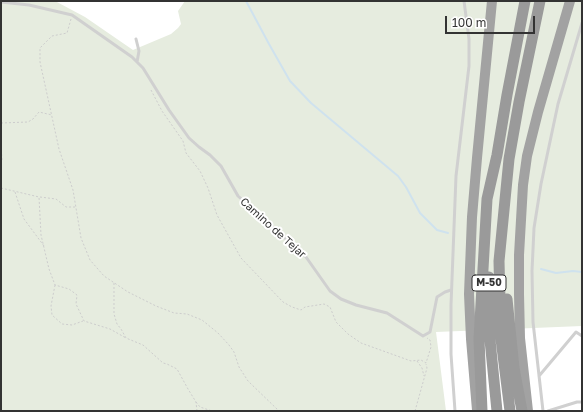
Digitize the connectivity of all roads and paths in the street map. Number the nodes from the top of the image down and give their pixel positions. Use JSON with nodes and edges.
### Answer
{"nodes":[{"id":1,"x":464,"y":1,"type":"edge"},
{"id":2,"x":492,"y":1,"type":"edge"},
{"id":3,"x":525,"y":1,"type":"edge"},
{"id":4,"x":540,"y":1,"type":"edge"},
{"id":5,"x":570,"y":1,"type":"edge"},
{"id":6,"x":1,"y":2,"type":"edge"},
{"id":7,"x":72,"y":15,"type":"junction"},
{"id":8,"x":582,"y":23,"type":"edge"},
{"id":9,"x":136,"y":39,"type":"dead end"},
{"id":10,"x":577,"y":41,"type":"junction"},
{"id":11,"x":582,"y":41,"type":"edge"},
{"id":12,"x":137,"y":62,"type":"junction"},
{"id":13,"x":153,"y":83,"type":"junction"},
{"id":14,"x":52,"y":115,"type":"junction"},
{"id":15,"x":1,"y":123,"type":"edge"},
{"id":16,"x":1,"y":146,"type":"edge"},
{"id":17,"x":497,"y":155,"type":"junction"},
{"id":18,"x":1,"y":163,"type":"edge"},
{"id":19,"x":1,"y":188,"type":"edge"},
{"id":20,"x":14,"y":191,"type":"junction"},
{"id":21,"x":39,"y":197,"type":"junction"},
{"id":22,"x":76,"y":208,"type":"junction"},
{"id":23,"x":503,"y":218,"type":"junction"},
{"id":24,"x":44,"y":247,"type":"junction"},
{"id":25,"x":114,"y":283,"type":"junction"},
{"id":26,"x":55,"y":285,"type":"junction"},
{"id":27,"x":451,"y":290,"type":"junction"},
{"id":28,"x":84,"y":320,"type":"junction"},
{"id":29,"x":423,"y":336,"type":"junction"},
{"id":30,"x":582,"y":336,"type":"edge"},
{"id":31,"x":126,"y":338,"type":"junction"},
{"id":32,"x":416,"y":360,"type":"junction"},
{"id":33,"x":426,"y":363,"type":"junction"},
{"id":34,"x":539,"y":376,"type":"junction"},
{"id":35,"x":424,"y":377,"type":"junction"},
{"id":36,"x":196,"y":402,"type":"junction"},
{"id":37,"x":582,"y":402,"type":"edge"},
{"id":38,"x":197,"y":411,"type":"edge"},
{"id":39,"x":212,"y":411,"type":"edge"},
{"id":40,"x":279,"y":411,"type":"edge"},
{"id":41,"x":414,"y":411,"type":"edge"},
{"id":42,"x":456,"y":411,"type":"edge"},
{"id":43,"x":478,"y":411,"type":"edge"},
{"id":44,"x":482,"y":411,"type":"edge"},
{"id":45,"x":497,"y":411,"type":"edge"},
{"id":46,"x":510,"y":411,"type":"edge"},
{"id":47,"x":522,"y":411,"type":"edge"},
{"id":48,"x":528,"y":411,"type":"edge"},
{"id":49,"x":543,"y":411,"type":"edge"},
{"id":50,"x":548,"y":411,"type":"edge"}],
"edges":[{"from":1,"to":27,"type":"lane"},
{"from":2,"to":43,"type":"highway"},
{"from":3,"to":17,"type":"highway","number":"M-50"},
{"from":4,"to":23,"type":"highway","number":"M-50"},
{"from":5,"to":48,"type":"highway"},
{"from":6,"to":7,"type":"lane","name":"Camino de Tejar"},
{"from":7,"to":12,"type":"lane","name":"Camino de Tejar"},
{"from":7,"to":14,"type":"path"},
{"from":8,"to":10,"type":"lane"},
{"from":9,"to":12,"type":"lane"},
{"from":10,"to":11,"type":"lane"},
{"from":10,"to":34,"type":"lane"},
{"from":12,"to":13,"type":"lane","name":"Camino de Tejar"},
{"from":13,"to":29,"type":"lane","name":"Camino de Tejar"},
{"from":13,"to":32,"type":"path"},
{"from":14,"to":15,"type":"path"},
{"from":14,"to":22,"type":"path"},
{"from":16,"to":18,"type":"path"},
{"from":17,"to":44,"type":"highway"},
{"from":17,"to":45,"type":"highway","number":"M-50"},
{"from":19,"to":20,"type":"path"},
{"from":20,"to":21,"type":"path"},
{"from":20,"to":24,"type":"path"},
{"from":21,"to":22,"type":"path"},
{"from":21,"to":24,"type":"path"},
{"from":22,"to":25,"type":"path"},
{"from":23,"to":46,"type":"highway","number":"M-50"},
{"from":23,"to":47,"type":"highway"},
{"from":24,"to":26,"type":"path"},
{"from":25,"to":31,"type":"path"},
{"from":25,"to":40,"type":"path"},
{"from":26,"to":28,"type":"path"},
{"from":26,"to":28,"type":"path"},
{"from":27,"to":29,"type":"lane"},
{"from":27,"to":42,"type":"lane"},
{"from":28,"to":31,"type":"path"},
{"from":29,"to":33,"type":"path"},
{"from":30,"to":34,"type":"lane"},
{"from":31,"to":36,"type":"path"},
{"from":32,"to":33,"type":"path"},
{"from":32,"to":35,"type":"path"},
{"from":33,"to":35,"type":"path"},
{"from":34,"to":49,"type":"lane"},
{"from":35,"to":41,"type":"path"},
{"from":36,"to":38,"type":"path"},
{"from":36,"to":39,"type":"path"},
{"from":37,"to":50,"type":"lane"}]}
